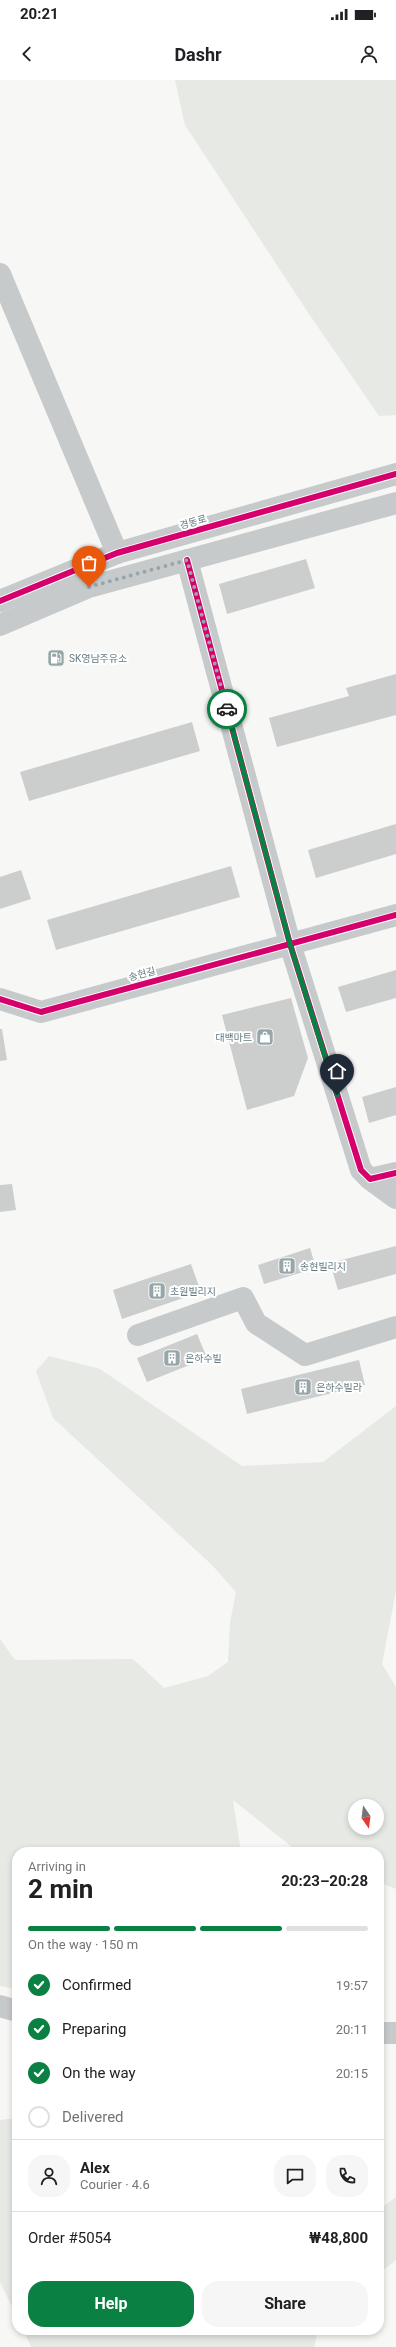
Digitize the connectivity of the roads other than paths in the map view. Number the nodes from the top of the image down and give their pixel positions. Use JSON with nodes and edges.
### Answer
{"nodes":[{"id":1,"x":0,"y":274,"type":"edge"},
{"id":2,"x":396,"y":474,"type":"edge"},
{"id":3,"x":396,"y":503,"type":"edge"},
{"id":4,"x":117,"y":553,"type":"junction"},
{"id":5,"x":187,"y":560,"type":"junction"},
{"id":6,"x":0,"y":601,"type":"edge"},
{"id":7,"x":0,"y":625,"type":"edge"},
{"id":8,"x":396,"y":915,"type":"edge"},
{"id":9,"x":290,"y":944,"type":"junction"},
{"id":10,"x":0,"y":999,"type":"edge"},
{"id":11,"x":396,"y":1173,"type":"edge"},
{"id":12,"x":370,"y":1179,"type":"junction"},
{"id":13,"x":396,"y":1198,"type":"edge"},
{"id":14,"x":396,"y":1327,"type":"edge"},
{"id":15,"x":138,"y":1335,"type":"dead end"},
{"id":16,"x":0,"y":2006,"type":"edge"},
{"id":17,"x":12,"y":2010,"type":"edge"},
{"id":18,"x":384,"y":2033,"type":"edge"},
{"id":19,"x":396,"y":2033,"type":"edge"}],
"edges":[{"from":1,"to":4,"type":"street"},
{"from":2,"to":4,"type":"street","name":"경동로"},
{"from":3,"to":5,"type":"street"},
{"from":4,"to":6,"type":"street","name":"경동로"},
{"from":5,"to":7,"type":"street"},
{"from":5,"to":9,"type":"street"},
{"from":8,"to":9,"type":"street","name":"송현길"},
{"from":9,"to":10,"type":"street","name":"송현길"},
{"from":9,"to":12,"type":"street"},
{"from":11,"to":12,"type":"street"},
{"from":12,"to":13,"type":"street"},
{"from":14,"to":15,"type":"street"},
{"from":16,"to":17,"type":"street"},
{"from":18,"to":19,"type":"street"}]}
